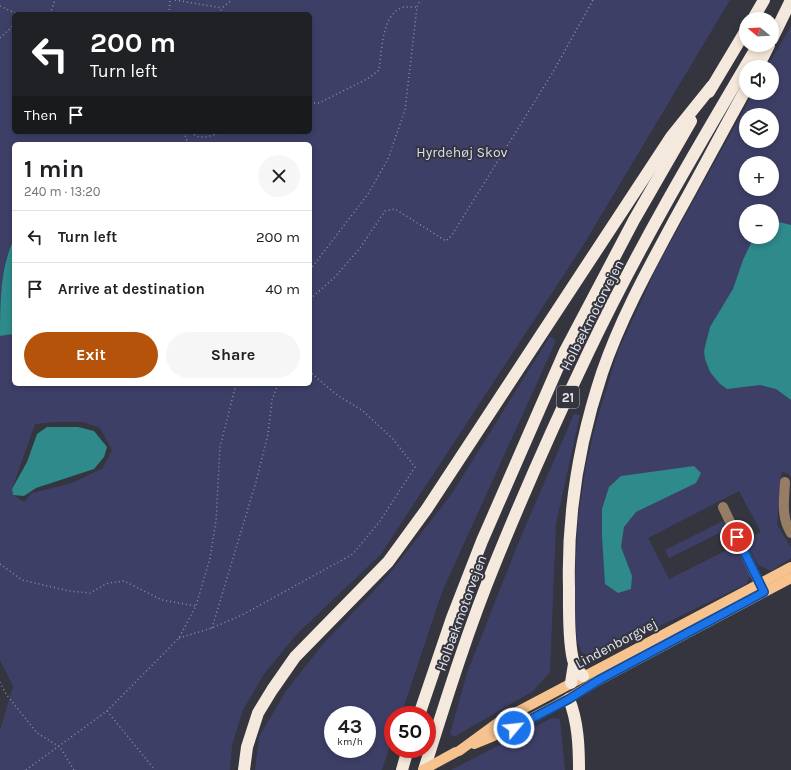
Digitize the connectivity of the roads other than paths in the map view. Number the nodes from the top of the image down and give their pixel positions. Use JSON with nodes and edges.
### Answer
{"nodes":[{"id":1,"x":764,"y":0,"type":"edge"},
{"id":2,"x":789,"y":0,"type":"edge"},
{"id":3,"x":757,"y":12,"type":"edge"},
{"id":4,"x":779,"y":14,"type":"edge"},
{"id":5,"x":779,"y":23,"type":"edge"},
{"id":6,"x":739,"y":42,"type":"edge"},
{"id":7,"x":754,"y":52,"type":"edge"},
{"id":8,"x":712,"y":86,"type":"junction"},
{"id":9,"x":740,"y":100,"type":"edge"},
{"id":10,"x":785,"y":482,"type":"dead end"},
{"id":11,"x":723,"y":507,"type":"dead end"},
{"id":12,"x":791,"y":534,"type":"edge"},
{"id":13,"x":791,"y":567,"type":"edge"},
{"id":14,"x":791,"y":578,"type":"edge"},
{"id":15,"x":762,"y":588,"type":"junction"},
{"id":16,"x":574,"y":664,"type":"junction"},
{"id":17,"x":583,"y":676,"type":"junction"},
{"id":18,"x":571,"y":683,"type":"junction"},
{"id":19,"x":563,"y":694,"type":"junction"},
{"id":20,"x":422,"y":706,"type":"edge"},
{"id":21,"x":458,"y":751,"type":"junction"},
{"id":22,"x":405,"y":758,"type":"edge"},
{"id":23,"x":244,"y":770,"type":"edge"},
{"id":24,"x":402,"y":770,"type":"edge"},
{"id":25,"x":423,"y":770,"type":"edge"},
{"id":26,"x":579,"y":770,"type":"edge"}],
"edges":[{"from":1,"to":3,"type":"highway"},
{"from":2,"to":4,"type":"highway"},
{"from":2,"to":5,"type":"highway"},
{"from":6,"to":8,"type":"highway","name":"Holbækmotorvejen","number":"21"},
{"from":7,"to":25,"type":"highway","name":"Holbækmotorvejen","number":"21"},
{"from":8,"to":20,"type":"highway","name":"Holbækmotorvejen","number":"21"},
{"from":8,"to":23,"type":"highway"},
{"from":9,"to":16,"type":"highway"},
{"from":10,"to":12,"type":"lane"},
{"from":11,"to":15,"type":"lane"},
{"from":13,"to":15,"type":"main road","name":"Lindenborgvej"},
{"from":14,"to":15,"type":"main road","name":"Lindenborgvej"},
{"from":15,"to":17,"type":"main road","name":"Lindenborgvej"},
{"from":15,"to":19,"type":"main road","name":"Lindenborgvej"},
{"from":16,"to":17,"type":"highway"},
{"from":16,"to":18,"type":"highway"},
{"from":17,"to":18,"type":"main road","name":"Lindenborgvej"},
{"from":18,"to":19,"type":"main road"},
{"from":19,"to":21,"type":"main road","name":"Lindenborgvej"},
{"from":19,"to":21,"type":"main road","name":"Lindenborgvej"},
{"from":19,"to":26,"type":"highway"},
{"from":21,"to":25,"type":"main road","name":"Lindenborgvej","bridge":true},
{"from":22,"to":24,"type":"highway"}]}
